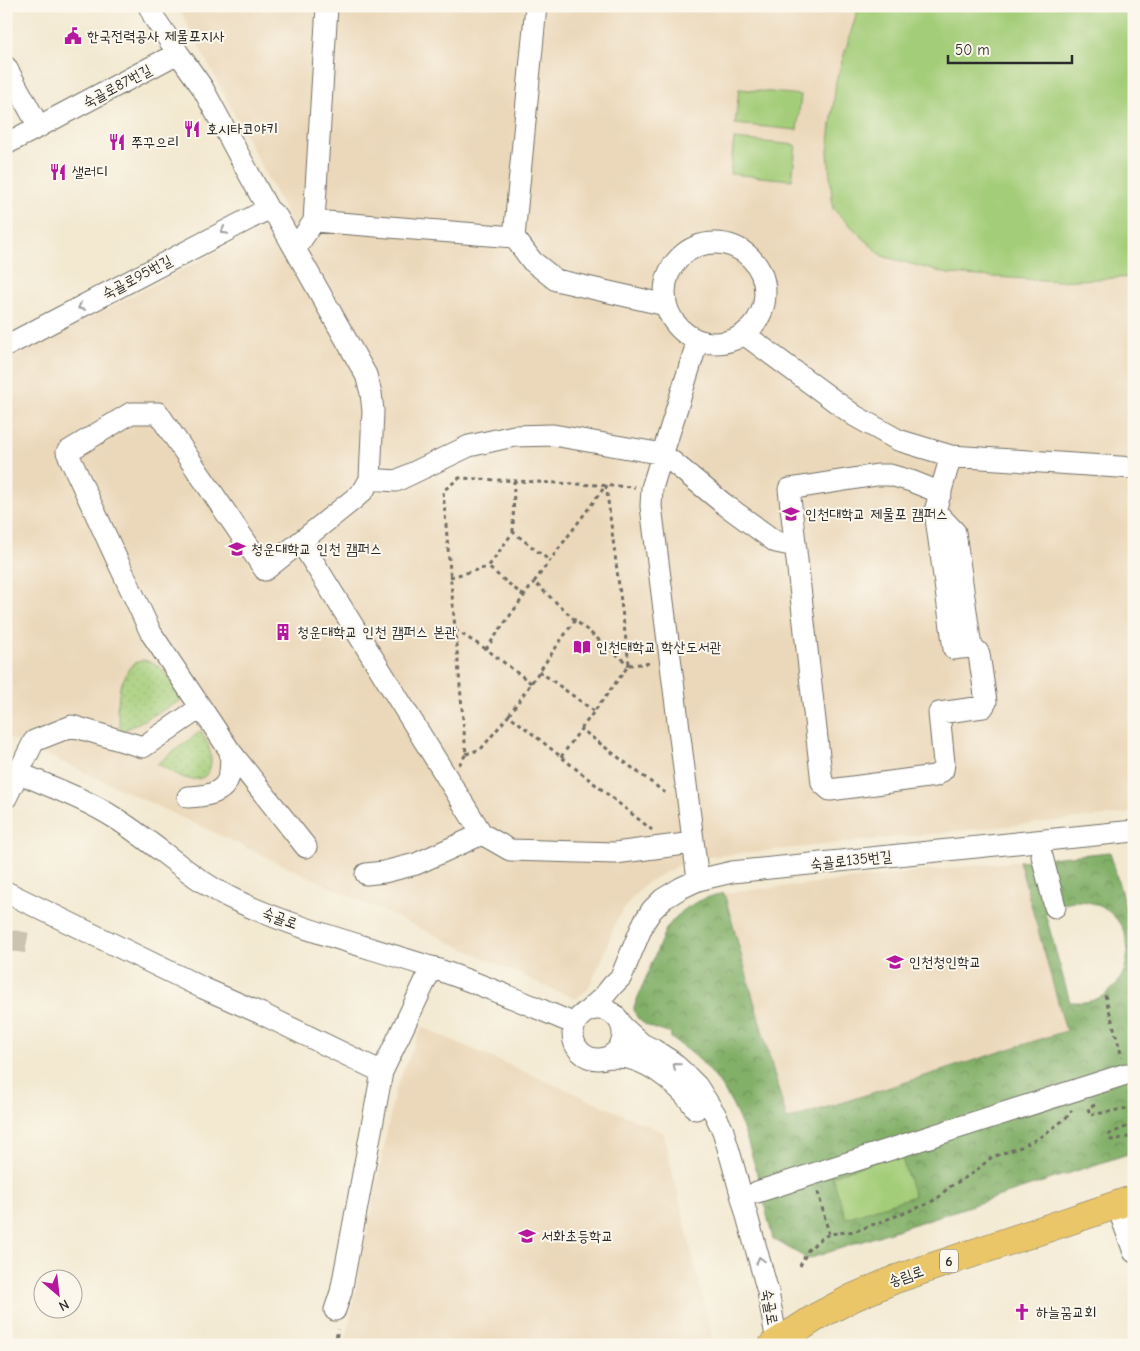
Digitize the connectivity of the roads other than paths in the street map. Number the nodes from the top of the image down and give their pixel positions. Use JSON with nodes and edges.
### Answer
{"nodes":[{"id":1,"x":149,"y":6,"type":"edge"},
{"id":2,"x":326,"y":6,"type":"edge"},
{"id":3,"x":536,"y":6,"type":"edge"},
{"id":4,"x":178,"y":53,"type":"junction"},
{"id":5,"x":6,"y":67,"type":"edge"},
{"id":6,"x":39,"y":127,"type":"junction"},
{"id":7,"x":6,"y":144,"type":"edge"},
{"id":8,"x":268,"y":208,"type":"junction"},
{"id":9,"x":314,"y":221,"type":"junction"},
{"id":10,"x":514,"y":238,"type":"junction"},
{"id":11,"x":295,"y":249,"type":"junction"},
{"id":12,"x":666,"y":305,"type":"junction"},
{"id":13,"x":744,"y":334,"type":"junction"},
{"id":14,"x":698,"y":340,"type":"junction"},
{"id":15,"x":6,"y":346,"type":"edge"},
{"id":16,"x":663,"y":454,"type":"junction"},
{"id":17,"x":951,"y":456,"type":"junction"},
{"id":18,"x":1134,"y":468,"type":"edge"},
{"id":19,"x":370,"y":479,"type":"junction"},
{"id":20,"x":938,"y":502,"type":"junction"},
{"id":21,"x":301,"y":542,"type":"junction"},
{"id":22,"x":795,"y":546,"type":"junction"},
{"id":23,"x":200,"y":708,"type":"junction"},
{"id":24,"x":230,"y":751,"type":"junction"},
{"id":25,"x":13,"y":771,"type":"edge"},
{"id":26,"x":188,"y":797,"type":"dead end"},
{"id":27,"x":6,"y":798,"type":"edge"},
{"id":28,"x":1134,"y":830,"type":"edge"},
{"id":29,"x":482,"y":834,"type":"junction"},
{"id":30,"x":693,"y":844,"type":"junction"},
{"id":31,"x":306,"y":847,"type":"dead end"},
{"id":32,"x":1042,"y":856,"type":"dead end"},
{"id":33,"x":366,"y":874,"type":"dead end"},
{"id":34,"x":698,"y":880,"type":"junction"},
{"id":35,"x":6,"y":892,"type":"edge"},
{"id":36,"x":1055,"y":907,"type":"dead end"},
{"id":37,"x":432,"y":967,"type":"junction"},
{"id":38,"x":622,"y":977,"type":"junction"},
{"id":39,"x":582,"y":1017,"type":"junction"},
{"id":40,"x":621,"y":1023,"type":"junction"},
{"id":41,"x":608,"y":1057,"type":"junction"},
{"id":42,"x":382,"y":1072,"type":"junction"},
{"id":43,"x":1130,"y":1085,"type":"edge"},
{"id":44,"x":757,"y":1192,"type":"dead end"},
{"id":45,"x":1125,"y":1202,"type":"edge"},
{"id":46,"x":1134,"y":1252,"type":"edge"},
{"id":47,"x":336,"y":1320,"type":"road end"},
{"id":48,"x":776,"y":1344,"type":"edge"}],
"edges":[{"from":1,"to":4,"type":"street"},
{"from":2,"to":9,"type":"street"},
{"from":3,"to":10,"type":"street"},
{"from":4,"to":6,"type":"street","name":"숙골로87번길"},
{"from":4,"to":8,"type":"street"},
{"from":5,"to":6,"type":"street"},
{"from":6,"to":7,"type":"street","name":"숙골로87번길"},
{"from":8,"to":11,"type":"street"},
{"from":8,"to":15,"type":"street","name":"숙골로95번길","one_way":true},
{"from":9,"to":10,"type":"street"},
{"from":9,"to":11,"type":"street"},
{"from":10,"to":12,"type":"street"},
{"from":11,"to":19,"type":"street"},
{"from":12,"to":13,"type":"street"},
{"from":12,"to":14,"type":"street"},
{"from":13,"to":14,"type":"street"},
{"from":13,"to":17,"type":"street"},
{"from":14,"to":16,"type":"street"},
{"from":16,"to":19,"type":"street"},
{"from":16,"to":22,"type":"street"},
{"from":16,"to":30,"type":"street"},
{"from":17,"to":18,"type":"street"},
{"from":17,"to":20,"type":"street"},
{"from":19,"to":21,"type":"street"},
{"from":20,"to":22,"type":"street"},
{"from":20,"to":22,"type":"street"},
{"from":21,"to":23,"type":"street"},
{"from":21,"to":29,"type":"street"},
{"from":23,"to":24,"type":"street"},
{"from":23,"to":25,"type":"street"},
{"from":24,"to":26,"type":"street"},
{"from":24,"to":31,"type":"street"},
{"from":25,"to":27,"type":"street"},
{"from":25,"to":37,"type":"street","name":"숙골로"},
{"from":28,"to":34,"type":"street","name":"숙골로135번길"},
{"from":29,"to":30,"type":"street"},
{"from":29,"to":33,"type":"street"},
{"from":30,"to":34,"type":"street"},
{"from":32,"to":36,"type":"street"},
{"from":34,"to":38,"type":"street","name":"숙골로135번길"},
{"from":35,"to":42,"type":"street"},
{"from":37,"to":39,"type":"street","name":"숙골로"},
{"from":37,"to":42,"type":"street"},
{"from":38,"to":39,"type":"street","name":"숙골로135번길"},
{"from":38,"to":40,"type":"street","name":"숙골로135번길"},
{"from":39,"to":40,"type":"street","name":"숙골로"},
{"from":39,"to":41,"type":"street","name":"숙골로"},
{"from":40,"to":41,"type":"street"},
{"from":48,"to":40,"type":"street","name":"숙골로","one_way":true},
{"from":41,"to":48,"type":"street","name":"숙골로"},
{"from":42,"to":47,"type":"street"},
{"from":43,"to":44,"type":"street"},
{"from":45,"to":46,"type":"street"},
{"from":45,"to":48,"type":"main road","name":"송림로","number":"6"}]}
